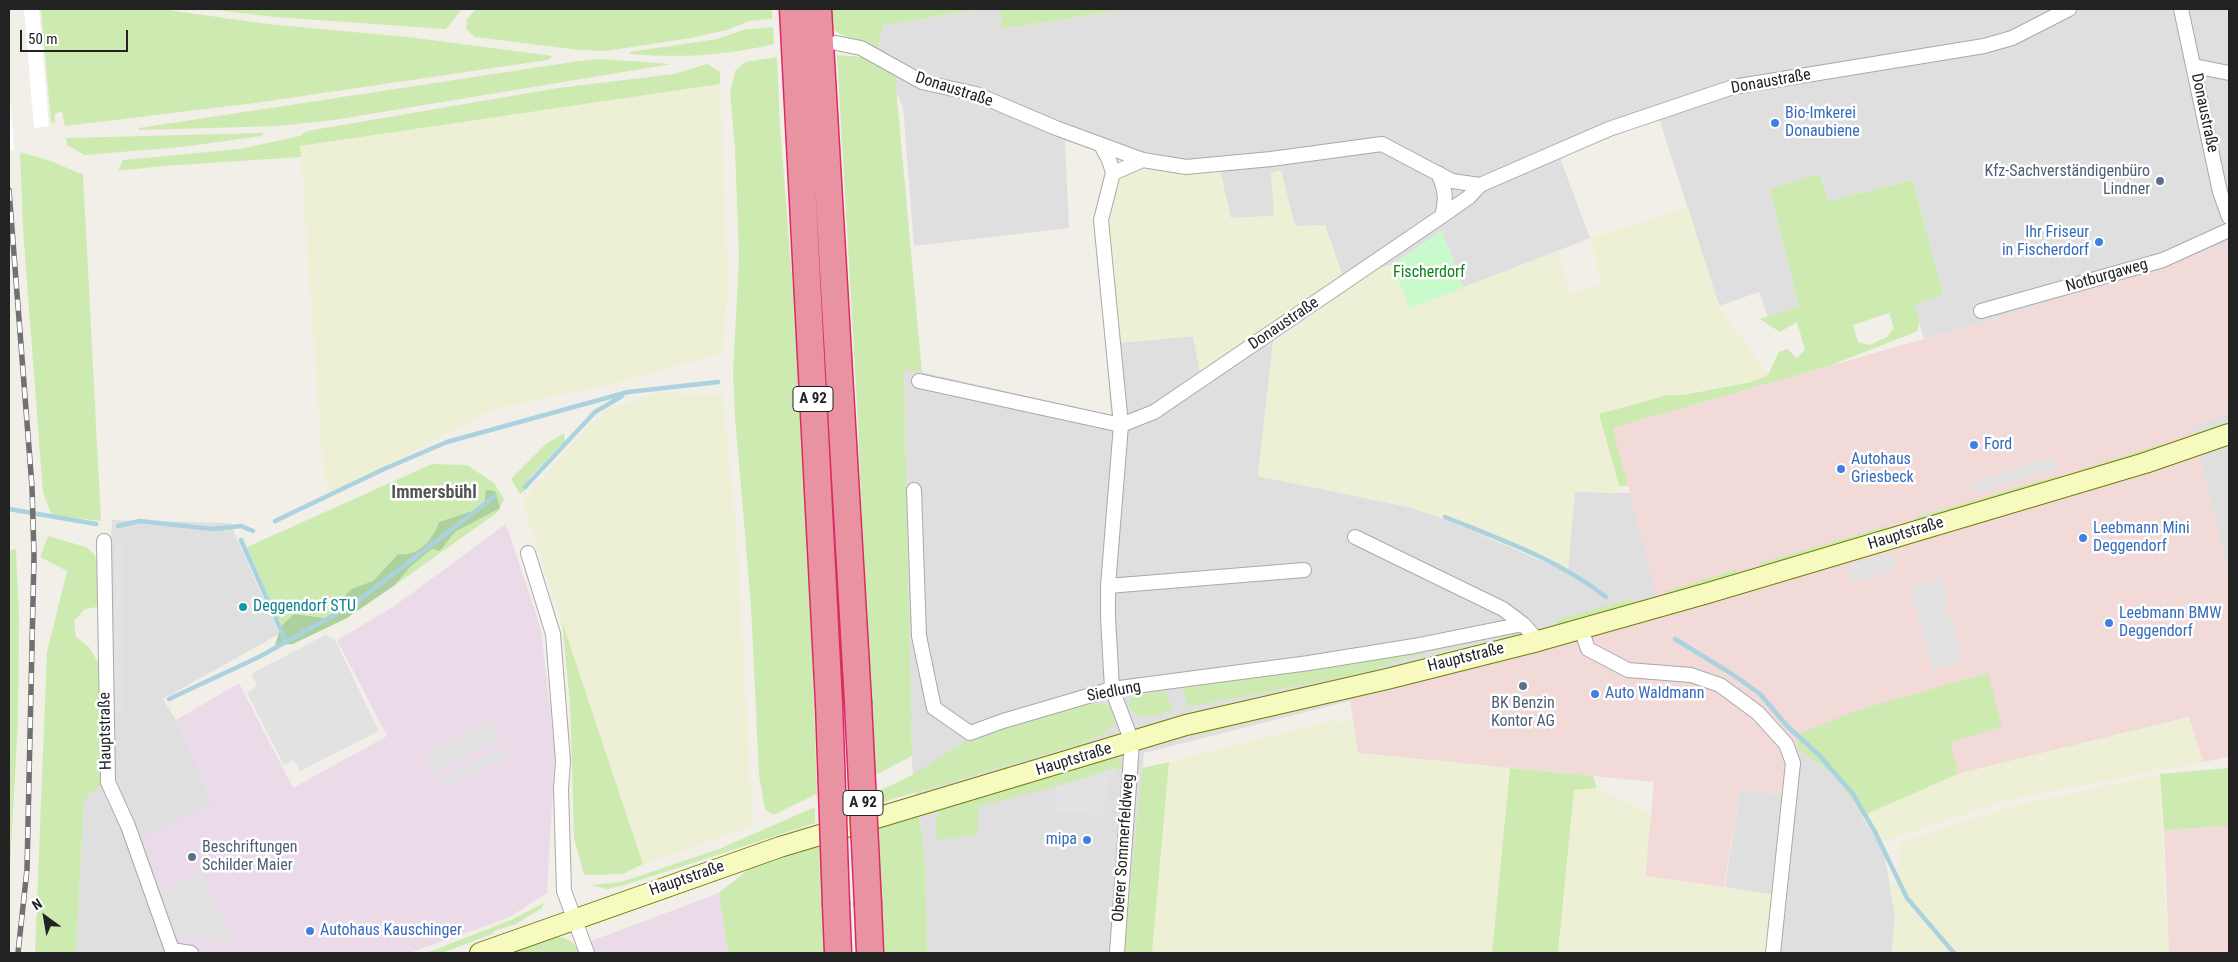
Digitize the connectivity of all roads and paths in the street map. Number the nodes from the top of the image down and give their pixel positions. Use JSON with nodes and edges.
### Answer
{"nodes":[{"id":1,"x":793,"y":9,"type":"edge"},
{"id":2,"x":818,"y":9,"type":"edge"},
{"id":3,"x":2069,"y":9,"type":"edge"},
{"id":4,"x":2181,"y":9,"type":"edge"},
{"id":5,"x":836,"y":43,"type":"dead end"},
{"id":6,"x":2194,"y":66,"type":"junction"},
{"id":7,"x":2229,"y":73,"type":"edge"},
{"id":8,"x":1101,"y":145,"type":"junction"},
{"id":9,"x":1143,"y":160,"type":"junction"},
{"id":10,"x":1113,"y":173,"type":"junction"},
{"id":11,"x":1438,"y":173,"type":"junction"},
{"id":12,"x":1480,"y":185,"type":"junction"},
{"id":13,"x":1442,"y":216,"type":"junction"},
{"id":14,"x":2229,"y":217,"type":"edge"},
{"id":15,"x":2229,"y":230,"type":"edge"},
{"id":16,"x":1981,"y":311,"type":"dead end"},
{"id":17,"x":919,"y":381,"type":"dead end"},
{"id":18,"x":1122,"y":425,"type":"junction"},
{"id":19,"x":2229,"y":434,"type":"edge"},
{"id":20,"x":914,"y":490,"type":"dead end"},
{"id":21,"x":1355,"y":537,"type":"dead end"},
{"id":22,"x":104,"y":541,"type":"dead end"},
{"id":23,"x":528,"y":553,"type":"dead end"},
{"id":24,"x":1304,"y":570,"type":"dead end"},
{"id":25,"x":1108,"y":586,"type":"junction"},
{"id":26,"x":1523,"y":624,"type":"junction"},
{"id":27,"x":1581,"y":629,"type":"junction"},
{"id":28,"x":1538,"y":641,"type":"junction"},
{"id":29,"x":1112,"y":689,"type":"junction"},
{"id":30,"x":1132,"y":742,"type":"junction"},
{"id":31,"x":575,"y":918,"type":"junction"},
{"id":32,"x":191,"y":953,"type":"edge"},
{"id":33,"x":480,"y":953,"type":"edge"},
{"id":34,"x":587,"y":953,"type":"edge"},
{"id":35,"x":838,"y":953,"type":"edge"},
{"id":36,"x":870,"y":953,"type":"edge"},
{"id":37,"x":1117,"y":953,"type":"edge"},
{"id":38,"x":1773,"y":953,"type":"edge"}],
"edges":[{"from":1,"to":35,"type":"highway","number":"A 92","bridge":true},
{"from":2,"to":36,"type":"highway","number":"A 92","bridge":true},
{"from":3,"to":12,"type":"street","name":"Donaustraße"},
{"from":4,"to":6,"type":"street","name":"Donaustraße"},
{"from":5,"to":8,"type":"street","name":"Donaustraße"},
{"from":6,"to":7,"type":"street"},
{"from":6,"to":14,"type":"street","name":"Donaustraße"},
{"from":8,"to":9,"type":"street","name":"Donaustraße"},
{"from":8,"to":10,"type":"street"},
{"from":9,"to":10,"type":"street"},
{"from":9,"to":11,"type":"street","name":"Donaustraße"},
{"from":10,"to":18,"type":"street"},
{"from":11,"to":12,"type":"street","name":"Donaustraße"},
{"from":11,"to":13,"type":"street"},
{"from":12,"to":13,"type":"street","name":"Donaustraße"},
{"from":13,"to":18,"type":"street","name":"Donaustraße"},
{"from":15,"to":16,"type":"street","name":"Notburgaweg"},
{"from":17,"to":18,"type":"street"},
{"from":18,"to":25,"type":"street","name":"Siedlung"},
{"from":19,"to":27,"type":"main road","name":"Hauptstraße"},
{"from":20,"to":29,"type":"street","name":"Siedlung"},
{"from":21,"to":26,"type":"street"},
{"from":22,"to":32,"type":"street","name":"Hauptstraße"},
{"from":23,"to":31,"type":"street"},
{"from":24,"to":25,"type":"street"},
{"from":25,"to":29,"type":"street","name":"Siedlung"},
{"from":26,"to":28,"type":"street"},
{"from":26,"to":29,"type":"street","name":"Siedlung"},
{"from":27,"to":28,"type":"main road","name":"Hauptstraße"},
{"from":27,"to":38,"type":"street"},
{"from":28,"to":30,"type":"main road","name":"Hauptstraße"},
{"from":29,"to":30,"type":"street"},
{"from":30,"to":31,"type":"main road","name":"Hauptstraße"},
{"from":30,"to":37,"type":"street","name":"Oberer Sommerfeldweg"},
{"from":31,"to":33,"type":"main road","name":"Hauptstraße"},
{"from":31,"to":34,"type":"street"}]}
